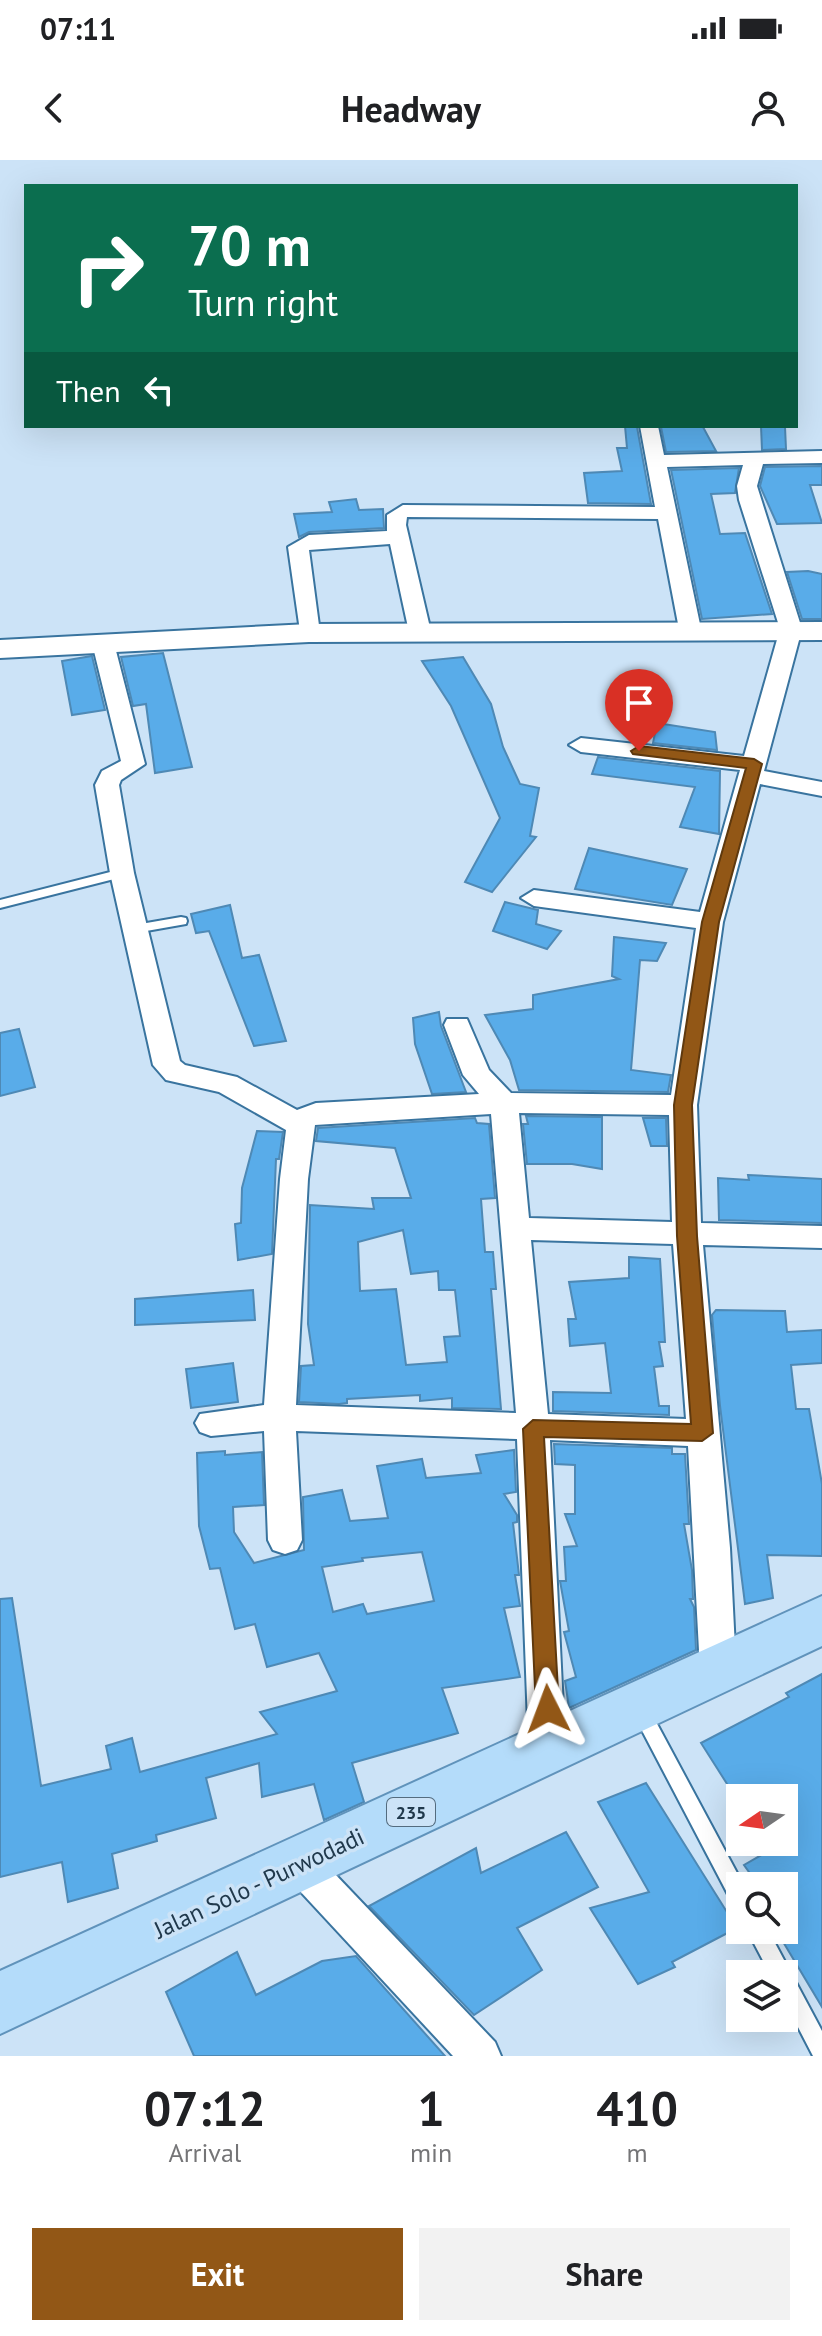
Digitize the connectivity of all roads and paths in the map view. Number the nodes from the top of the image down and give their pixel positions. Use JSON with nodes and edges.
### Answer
{"nodes":[{"id":1,"x":649,"y":428,"type":"edge"},
{"id":2,"x":822,"y":457,"type":"edge"},
{"id":3,"x":755,"y":458,"type":"junction"},
{"id":4,"x":656,"y":461,"type":"junction"},
{"id":5,"x":667,"y":513,"type":"junction"},
{"id":6,"x":400,"y":537,"type":"junction"},
{"id":7,"x":690,"y":629,"type":"junction"},
{"id":8,"x":791,"y":629,"type":"junction"},
{"id":9,"x":822,"y":631,"type":"edge"},
{"id":10,"x":420,"y":632,"type":"junction"},
{"id":11,"x":309,"y":633,"type":"junction"},
{"id":12,"x":103,"y":643,"type":"junction"},
{"id":13,"x":0,"y":649,"type":"edge"},
{"id":14,"x":581,"y":745,"type":"dead end"},
{"id":15,"x":754,"y":770,"type":"junction"},
{"id":16,"x":822,"y":789,"type":"edge"},
{"id":17,"x":122,"y":873,"type":"junction"},
{"id":18,"x":534,"y":898,"type":"dead end"},
{"id":19,"x":0,"y":904,"type":"edge"},
{"id":20,"x":181,"y":921,"type":"dead end"},
{"id":21,"x":710,"y":922,"type":"junction"},
{"id":22,"x":135,"y":929,"type":"junction"},
{"id":23,"x":457,"y":1025,"type":"dead end"},
{"id":24,"x":504,"y":1103,"type":"junction"},
{"id":25,"x":683,"y":1105,"type":"junction"},
{"id":26,"x":299,"y":1124,"type":"junction"},
{"id":27,"x":517,"y":1229,"type":"junction"},
{"id":28,"x":687,"y":1236,"type":"junction"},
{"id":29,"x":822,"y":1237,"type":"edge"},
{"id":30,"x":279,"y":1417,"type":"junction"},
{"id":31,"x":211,"y":1423,"type":"dead end"},
{"id":32,"x":533,"y":1429,"type":"junction"},
{"id":33,"x":702,"y":1433,"type":"junction"},
{"id":34,"x":285,"y":1540,"type":"dead end"},
{"id":35,"x":822,"y":1620,"type":"edge"},
{"id":36,"x":718,"y":1669,"type":"junction"},
{"id":37,"x":638,"y":1706,"type":"junction"},
{"id":38,"x":547,"y":1749,"type":"junction"},
{"id":39,"x":299,"y":1863,"type":"junction"},
{"id":40,"x":727,"y":1872,"type":"edge"},
{"id":41,"x":3,"y":1994,"type":"edge"},
{"id":42,"x":798,"y":2007,"type":"edge"},
{"id":43,"x":822,"y":2052,"type":"edge"},
{"id":44,"x":481,"y":2056,"type":"edge"}],
"edges":[{"from":1,"to":4,"type":"street"},
{"from":2,"to":3,"type":"street"},
{"from":3,"to":4,"type":"street"},
{"from":3,"to":8,"type":"street"},
{"from":4,"to":5,"type":"street"},
{"from":5,"to":6,"type":"street"},
{"from":5,"to":7,"type":"street"},
{"from":6,"to":10,"type":"street"},
{"from":6,"to":11,"type":"street"},
{"from":7,"to":8,"type":"street"},
{"from":7,"to":10,"type":"street"},
{"from":8,"to":9,"type":"street"},
{"from":8,"to":15,"type":"street"},
{"from":10,"to":11,"type":"street"},
{"from":11,"to":12,"type":"street"},
{"from":12,"to":13,"type":"street"},
{"from":12,"to":17,"type":"street"},
{"from":14,"to":15,"type":"street"},
{"from":15,"to":16,"type":"street"},
{"from":15,"to":21,"type":"street"},
{"from":17,"to":19,"type":"lane"},
{"from":17,"to":22,"type":"street"},
{"from":18,"to":21,"type":"street"},
{"from":20,"to":22,"type":"lane"},
{"from":21,"to":25,"type":"street"},
{"from":22,"to":26,"type":"street"},
{"from":23,"to":24,"type":"street"},
{"from":24,"to":25,"type":"street"},
{"from":24,"to":26,"type":"street"},
{"from":24,"to":27,"type":"street"},
{"from":25,"to":28,"type":"street"},
{"from":26,"to":30,"type":"street"},
{"from":27,"to":28,"type":"street"},
{"from":27,"to":32,"type":"street"},
{"from":28,"to":29,"type":"street"},
{"from":28,"to":33,"type":"street"},
{"from":30,"to":31,"type":"street"},
{"from":30,"to":32,"type":"street"},
{"from":30,"to":34,"type":"street"},
{"from":32,"to":33,"type":"street"},
{"from":32,"to":38,"type":"street"},
{"from":33,"to":36,"type":"street"},
{"from":35,"to":36,"type":"main road","name":"Jalan Solo - Purwodadi","number":"235"},
{"from":36,"to":37,"type":"main road","name":"Jalan Solo - Purwodadi","number":"235"},
{"from":37,"to":38,"type":"main road","name":"Jalan Solo - Purwodadi","number":"235"},
{"from":37,"to":40,"type":"lane"},
{"from":38,"to":39,"type":"main road","name":"Jalan Solo - Purwodadi","number":"235"},
{"from":39,"to":41,"type":"main road","name":"Jalan Solo - Purwodadi","number":"235"},
{"from":39,"to":44,"type":"street"},
{"from":42,"to":43,"type":"lane"}]}
